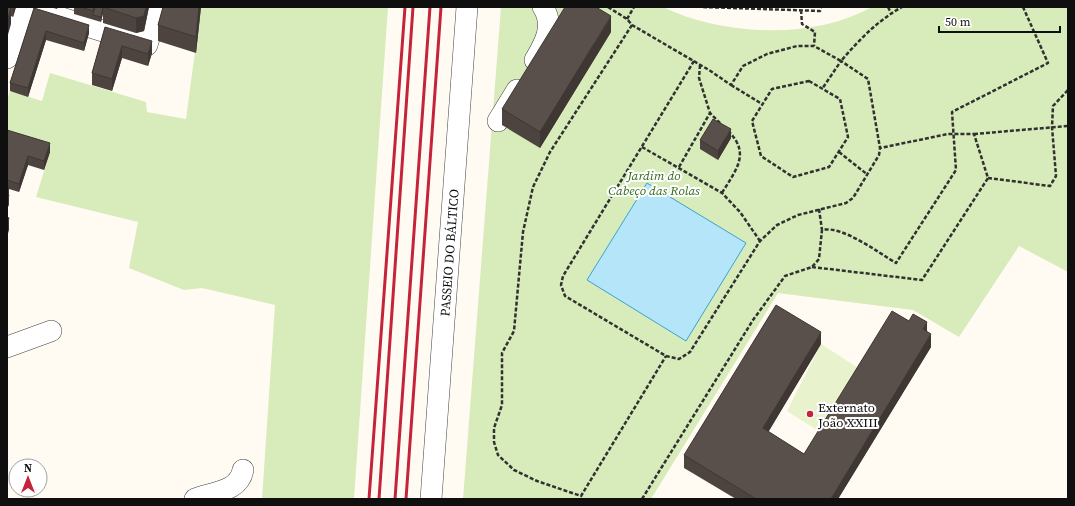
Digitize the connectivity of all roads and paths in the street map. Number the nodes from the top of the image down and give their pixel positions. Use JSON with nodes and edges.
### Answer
{"nodes":[{"id":1,"x":23,"y":7,"type":"edge"},
{"id":2,"x":27,"y":7,"type":"edge"},
{"id":3,"x":158,"y":7,"type":"edge"},
{"id":4,"x":467,"y":7,"type":"edge"},
{"id":5,"x":543,"y":7,"type":"edge"},
{"id":6,"x":608,"y":7,"type":"edge"},
{"id":7,"x":634,"y":7,"type":"edge"},
{"id":8,"x":706,"y":7,"type":"edge"},
{"id":9,"x":821,"y":7,"type":"edge"},
{"id":10,"x":888,"y":7,"type":"edge"},
{"id":11,"x":902,"y":7,"type":"edge"},
{"id":12,"x":1023,"y":7,"type":"edge"},
{"id":13,"x":801,"y":10,"type":"junction"},
{"id":14,"x":891,"y":13,"type":"junction"},
{"id":15,"x":627,"y":19,"type":"junction"},
{"id":16,"x":632,"y":25,"type":"junction"},
{"id":17,"x":814,"y":46,"type":"junction"},
{"id":18,"x":7,"y":58,"type":"edge"},
{"id":19,"x":694,"y":62,"type":"junction"},
{"id":20,"x":842,"y":62,"type":"junction"},
{"id":21,"x":700,"y":65,"type":"junction"},
{"id":22,"x":731,"y":85,"type":"junction"},
{"id":23,"x":822,"y":89,"type":"junction"},
{"id":24,"x":1068,"y":90,"type":"edge"},
{"id":25,"x":762,"y":104,"type":"junction"},
{"id":26,"x":710,"y":113,"type":"junction"},
{"id":27,"x":498,"y":121,"type":"dead end"},
{"id":28,"x":1068,"y":126,"type":"edge"},
{"id":29,"x":1052,"y":127,"type":"junction"},
{"id":30,"x":954,"y":134,"type":"junction"},
{"id":31,"x":974,"y":134,"type":"junction"},
{"id":32,"x":642,"y":147,"type":"junction"},
{"id":33,"x":880,"y":148,"type":"junction"},
{"id":34,"x":839,"y":152,"type":"junction"},
{"id":35,"x":679,"y":167,"type":"junction"},
{"id":36,"x":868,"y":175,"type":"junction"},
{"id":37,"x":988,"y":178,"type":"junction"},
{"id":38,"x":722,"y":193,"type":"junction"},
{"id":39,"x":819,"y":209,"type":"junction"},
{"id":40,"x":822,"y":230,"type":"junction"},
{"id":41,"x":760,"y":241,"type":"junction"},
{"id":42,"x":812,"y":267,"type":"junction"},
{"id":43,"x":51,"y":331,"type":"dead end"},
{"id":44,"x":7,"y":347,"type":"edge"},
{"id":45,"x":666,"y":356,"type":"junction"},
{"id":46,"x":243,"y":470,"type":"dead end"},
{"id":47,"x":581,"y":498,"type":"edge"},
{"id":48,"x":195,"y":499,"type":"edge"},
{"id":49,"x":431,"y":499,"type":"edge"},
{"id":50,"x":642,"y":499,"type":"edge"}],
"edges":[{"from":1,"to":18,"type":"street"},
{"from":2,"to":3,"type":"street"},
{"from":4,"to":49,"type":"street","name":"PASSEIO DO BÁLTICO"},
{"from":5,"to":27,"type":"street"},
{"from":6,"to":15,"type":"path"},
{"from":7,"to":15,"type":"path"},
{"from":8,"to":13,"type":"path"},
{"from":9,"to":13,"type":"path"},
{"from":10,"to":14,"type":"path"},
{"from":11,"to":14,"type":"path"},
{"from":12,"to":30,"type":"path"},
{"from":13,"to":17,"type":"path"},
{"from":14,"to":20,"type":"path"},
{"from":15,"to":16,"type":"path"},
{"from":16,"to":19,"type":"path"},
{"from":16,"to":47,"type":"path"},
{"from":17,"to":20,"type":"path"},
{"from":17,"to":22,"type":"path"},
{"from":19,"to":21,"type":"path"},
{"from":19,"to":32,"type":"path"},
{"from":20,"to":23,"type":"path"},
{"from":20,"to":33,"type":"path"},
{"from":21,"to":22,"type":"path"},
{"from":21,"to":26,"type":"path"},
{"from":22,"to":25,"type":"path"},
{"from":23,"to":25,"type":"path"},
{"from":23,"to":34,"type":"path"},
{"from":24,"to":29,"type":"path"},
{"from":25,"to":34,"type":"path"},
{"from":26,"to":35,"type":"path"},
{"from":26,"to":38,"type":"path"},
{"from":28,"to":29,"type":"path"},
{"from":29,"to":31,"type":"path"},
{"from":29,"to":37,"type":"path"},
{"from":30,"to":31,"type":"path"},
{"from":30,"to":33,"type":"path"},
{"from":30,"to":40,"type":"path"},
{"from":31,"to":37,"type":"path"},
{"from":32,"to":35,"type":"path"},
{"from":32,"to":45,"type":"path"},
{"from":33,"to":36,"type":"path"},
{"from":34,"to":36,"type":"path"},
{"from":35,"to":38,"type":"path"},
{"from":36,"to":39,"type":"path"},
{"from":37,"to":42,"type":"path"},
{"from":38,"to":41,"type":"path"},
{"from":39,"to":40,"type":"path"},
{"from":39,"to":41,"type":"path"},
{"from":40,"to":42,"type":"path"},
{"from":41,"to":45,"type":"path"},
{"from":42,"to":50,"type":"path"},
{"from":43,"to":44,"type":"street"},
{"from":45,"to":47,"type":"path"},
{"from":46,"to":48,"type":"street"}]}
